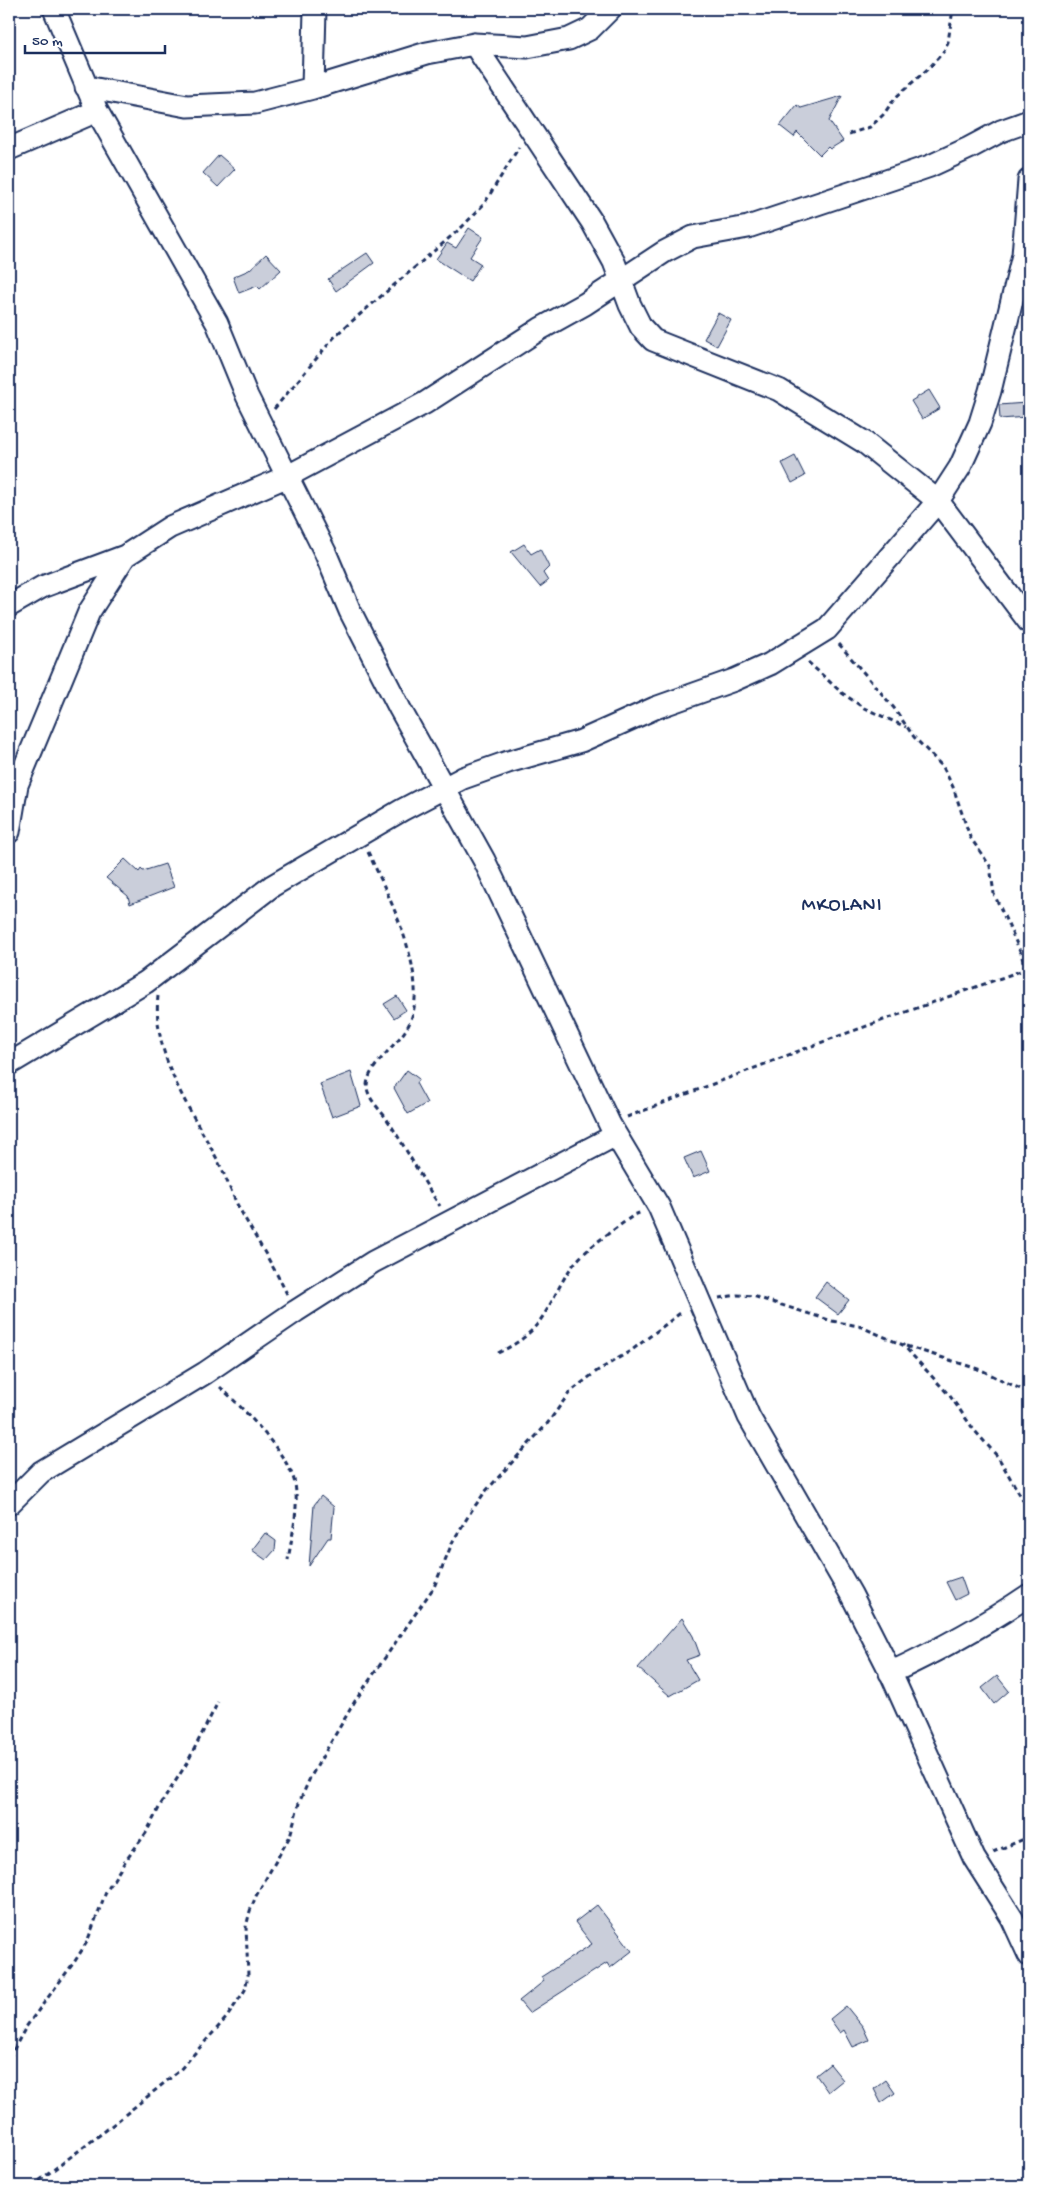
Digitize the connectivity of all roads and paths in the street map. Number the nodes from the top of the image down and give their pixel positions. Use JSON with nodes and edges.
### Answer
{"nodes":[{"id":1,"x":54,"y":9,"type":"edge"},
{"id":2,"x":315,"y":9,"type":"edge"},
{"id":3,"x":610,"y":9,"type":"edge"},
{"id":4,"x":953,"y":9,"type":"edge"},
{"id":5,"x":474,"y":44,"type":"junction"},
{"id":6,"x":86,"y":87,"type":"junction"},
{"id":7,"x":313,"y":88,"type":"junction"},
{"id":8,"x":97,"y":110,"type":"junction"},
{"id":9,"x":1029,"y":121,"type":"edge"},
{"id":10,"x":530,"y":129,"type":"junction"},
{"id":11,"x":849,"y":134,"type":"dead end"},
{"id":12,"x":9,"y":149,"type":"edge"},
{"id":13,"x":1029,"y":180,"type":"edge"},
{"id":14,"x":622,"y":280,"type":"junction"},
{"id":15,"x":260,"y":425,"type":"junction"},
{"id":16,"x":288,"y":476,"type":"junction"},
{"id":17,"x":938,"y":501,"type":"junction"},
{"id":18,"x":125,"y":556,"type":"junction"},
{"id":19,"x":9,"y":606,"type":"edge"},
{"id":20,"x":1029,"y":622,"type":"edge"},
{"id":21,"x":827,"y":629,"type":"junction"},
{"id":22,"x":794,"y":651,"type":"junction"},
{"id":23,"x":906,"y":727,"type":"junction"},
{"id":24,"x":444,"y":789,"type":"junction"},
{"id":25,"x":9,"y":832,"type":"edge"},
{"id":26,"x":360,"y":836,"type":"junction"},
{"id":27,"x":1026,"y":969,"type":"junction"},
{"id":28,"x":161,"y":971,"type":"junction"},
{"id":29,"x":1029,"y":986,"type":"edge"},
{"id":30,"x":9,"y":1064,"type":"edge"},
{"id":31,"x":613,"y":1130,"type":"junction"},
{"id":32,"x":659,"y":1207,"type":"junction"},
{"id":33,"x":450,"y":1220,"type":"junction"},
{"id":34,"x":702,"y":1304,"type":"junction"},
{"id":35,"x":296,"y":1311,"type":"junction"},
{"id":36,"x":903,"y":1345,"type":"junction"},
{"id":37,"x":498,"y":1353,"type":"dead end"},
{"id":38,"x":205,"y":1372,"type":"junction"},
{"id":39,"x":1029,"y":1393,"type":"edge"},
{"id":40,"x":9,"y":1504,"type":"edge"},
{"id":41,"x":1029,"y":1510,"type":"edge"},
{"id":42,"x":288,"y":1560,"type":"dead end"},
{"id":43,"x":1029,"y":1595,"type":"edge"},
{"id":44,"x":890,"y":1673,"type":"junction"},
{"id":45,"x":218,"y":1702,"type":"dead end"},
{"id":46,"x":1029,"y":1838,"type":"edge"},
{"id":47,"x":974,"y":1858,"type":"junction"},
{"id":48,"x":1029,"y":1956,"type":"edge"},
{"id":49,"x":9,"y":2058,"type":"edge"},
{"id":50,"x":32,"y":2186,"type":"edge"}],
"edges":[{"from":1,"to":6,"type":"street"},
{"from":2,"to":7,"type":"street"},
{"from":3,"to":5,"type":"street"},
{"from":4,"to":11,"type":"path"},
{"from":5,"to":7,"type":"street"},
{"from":5,"to":10,"type":"street"},
{"from":6,"to":7,"type":"street"},
{"from":6,"to":8,"type":"street"},
{"from":8,"to":12,"type":"street"},
{"from":8,"to":15,"type":"street"},
{"from":9,"to":14,"type":"street"},
{"from":10,"to":14,"type":"street"},
{"from":10,"to":15,"type":"path"},
{"from":13,"to":17,"type":"street"},
{"from":14,"to":16,"type":"street"},
{"from":14,"to":17,"type":"street"},
{"from":15,"to":16,"type":"street"},
{"from":16,"to":18,"type":"street"},
{"from":16,"to":24,"type":"street"},
{"from":17,"to":20,"type":"street"},
{"from":17,"to":21,"type":"street"},
{"from":18,"to":19,"type":"street"},
{"from":18,"to":25,"type":"street"},
{"from":21,"to":22,"type":"street"},
{"from":21,"to":23,"type":"path"},
{"from":22,"to":23,"type":"path"},
{"from":22,"to":24,"type":"street"},
{"from":23,"to":27,"type":"path"},
{"from":24,"to":26,"type":"street"},
{"from":24,"to":31,"type":"street"},
{"from":26,"to":28,"type":"street"},
{"from":26,"to":33,"type":"path"},
{"from":27,"to":29,"type":"path"},
{"from":27,"to":31,"type":"path"},
{"from":28,"to":30,"type":"street"},
{"from":28,"to":35,"type":"path"},
{"from":31,"to":32,"type":"street"},
{"from":31,"to":33,"type":"street"},
{"from":32,"to":34,"type":"street"},
{"from":32,"to":37,"type":"path"},
{"from":33,"to":35,"type":"street"},
{"from":34,"to":36,"type":"path"},
{"from":34,"to":44,"type":"street"},
{"from":34,"to":50,"type":"path"},
{"from":35,"to":38,"type":"street"},
{"from":36,"to":39,"type":"path"},
{"from":36,"to":41,"type":"path"},
{"from":38,"to":40,"type":"street"},
{"from":38,"to":42,"type":"path"},
{"from":43,"to":44,"type":"street"},
{"from":44,"to":47,"type":"street"},
{"from":45,"to":49,"type":"path"},
{"from":46,"to":47,"type":"path"},
{"from":47,"to":48,"type":"street"}]}
